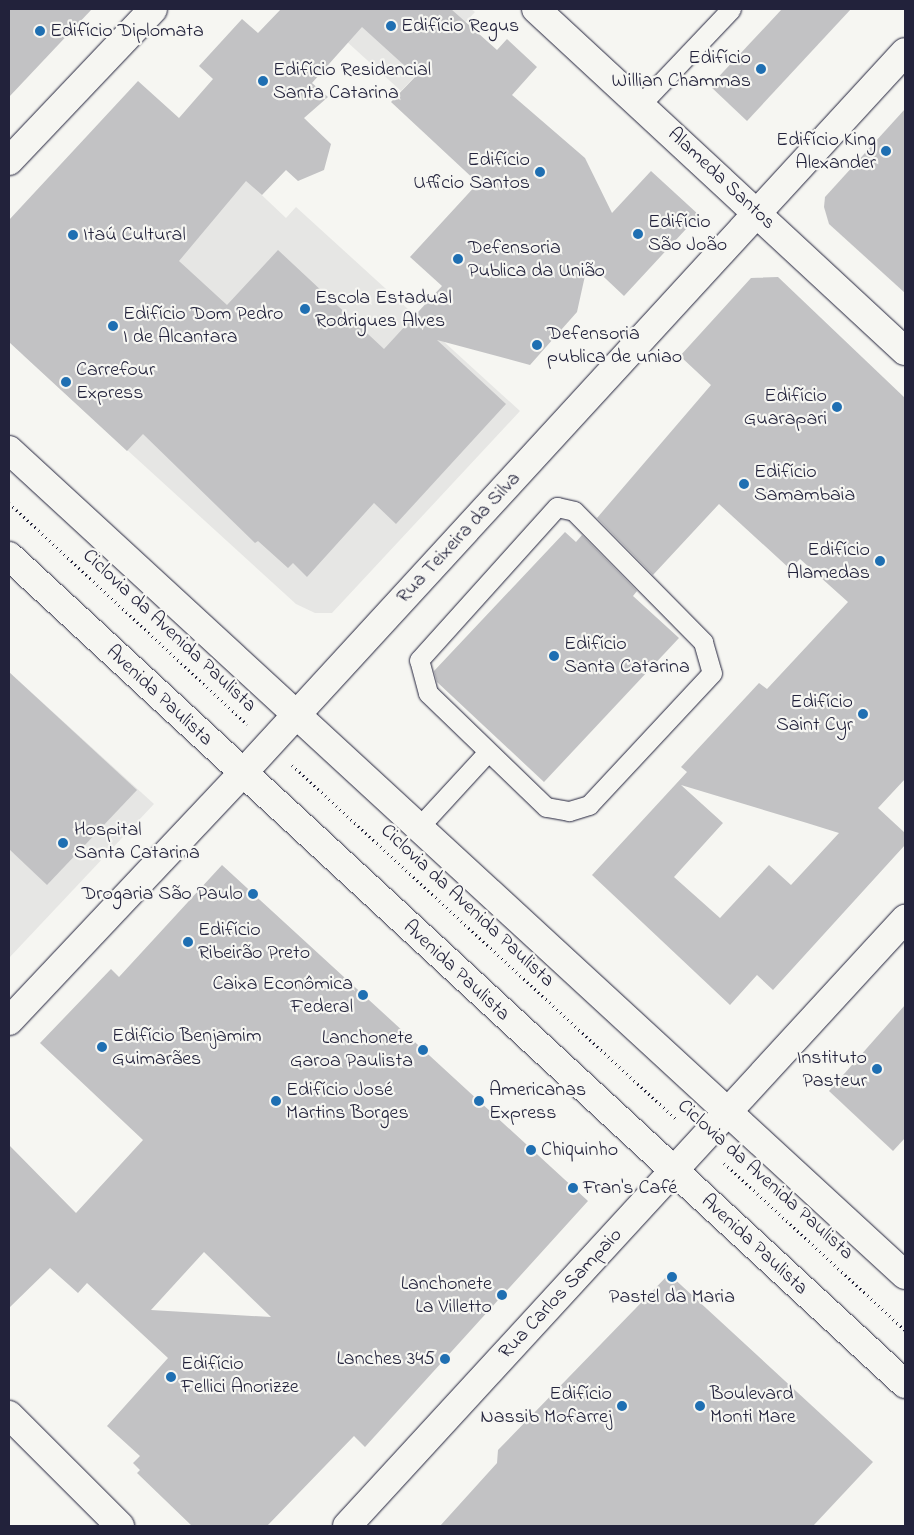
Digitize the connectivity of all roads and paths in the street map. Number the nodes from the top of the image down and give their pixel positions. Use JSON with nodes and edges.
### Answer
{"nodes":[{"id":1,"x":153,"y":9,"type":"edge"},
{"id":2,"x":536,"y":9,"type":"edge"},
{"id":3,"x":731,"y":9,"type":"edge"},
{"id":4,"x":905,"y":52,"type":"edge"},
{"id":5,"x":640,"y":105,"type":"junction"},
{"id":6,"x":14,"y":155,"type":"edge"},
{"id":7,"x":758,"y":213,"type":"junction"},
{"id":8,"x":905,"y":350,"type":"edge"},
{"id":9,"x":9,"y":450,"type":"edge"},
{"id":10,"x":9,"y":503,"type":"edge"},
{"id":11,"x":9,"y":556,"type":"edge"},
{"id":12,"x":294,"y":714,"type":"junction"},
{"id":13,"x":267,"y":743,"type":"junction"},
{"id":14,"x":488,"y":752,"type":"junction"},
{"id":15,"x":242,"y":774,"type":"junction"},
{"id":16,"x":418,"y":828,"type":"junction"},
{"id":17,"x":905,"y":919,"type":"edge"},
{"id":18,"x":9,"y":1020,"type":"edge"},
{"id":19,"x":727,"y":1113,"type":"junction"},
{"id":20,"x":700,"y":1142,"type":"junction"},
{"id":21,"x":673,"y":1171,"type":"junction"},
{"id":22,"x":905,"y":1275,"type":"edge"},
{"id":23,"x":905,"y":1330,"type":"edge"},
{"id":24,"x":905,"y":1384,"type":"edge"},
{"id":25,"x":9,"y":1415,"type":"edge"},
{"id":26,"x":120,"y":1526,"type":"edge"},
{"id":27,"x":347,"y":1526,"type":"edge"}],
"edges":[{"from":1,"to":6,"type":"street"},
{"from":2,"to":5,"type":"street","name":"Alameda Santos"},
{"from":3,"to":5,"type":"lane"},
{"from":4,"to":7,"type":"street","name":"Rua Teixeira da Silva"},
{"from":5,"to":7,"type":"street","name":"Alameda Santos"},
{"from":7,"to":8,"type":"street","name":"Alameda Santos"},
{"from":7,"to":12,"type":"street","name":"Rua Teixeira da Silva"},
{"from":9,"to":12,"type":"street"},
{"from":10,"to":13,"type":"path","name":"Ciclovia da Avenida Paulista"},
{"from":11,"to":15,"type":"street","name":"Avenida Paulista"},
{"from":12,"to":13,"type":"street","name":"Rua Teixeira da Silva"},
{"from":12,"to":16,"type":"street"},
{"from":13,"to":15,"type":"street","name":"Rua Teixeira da Silva"},
{"from":13,"to":20,"type":"path","name":"Ciclovia da Avenida Paulista"},
{"from":14,"to":14,"type":"lane"},
{"from":14,"to":16,"type":"lane"},
{"from":15,"to":18,"type":"street","name":"Rua Teixeira da Silva"},
{"from":15,"to":21,"type":"street","name":"Avenida Paulista"},
{"from":16,"to":19,"type":"street"},
{"from":17,"to":19,"type":"street","name":"Rua Carlos Sampaio"},
{"from":19,"to":20,"type":"street","name":"Rua Carlos Sampaio"},
{"from":19,"to":22,"type":"street"},
{"from":20,"to":21,"type":"street","name":"Rua Carlos Sampaio"},
{"from":20,"to":23,"type":"path","name":"Ciclovia da Avenida Paulista"},
{"from":21,"to":24,"type":"street","name":"Avenida Paulista"},
{"from":21,"to":27,"type":"street","name":"Rua Carlos Sampaio"},
{"from":25,"to":26,"type":"street"}]}
